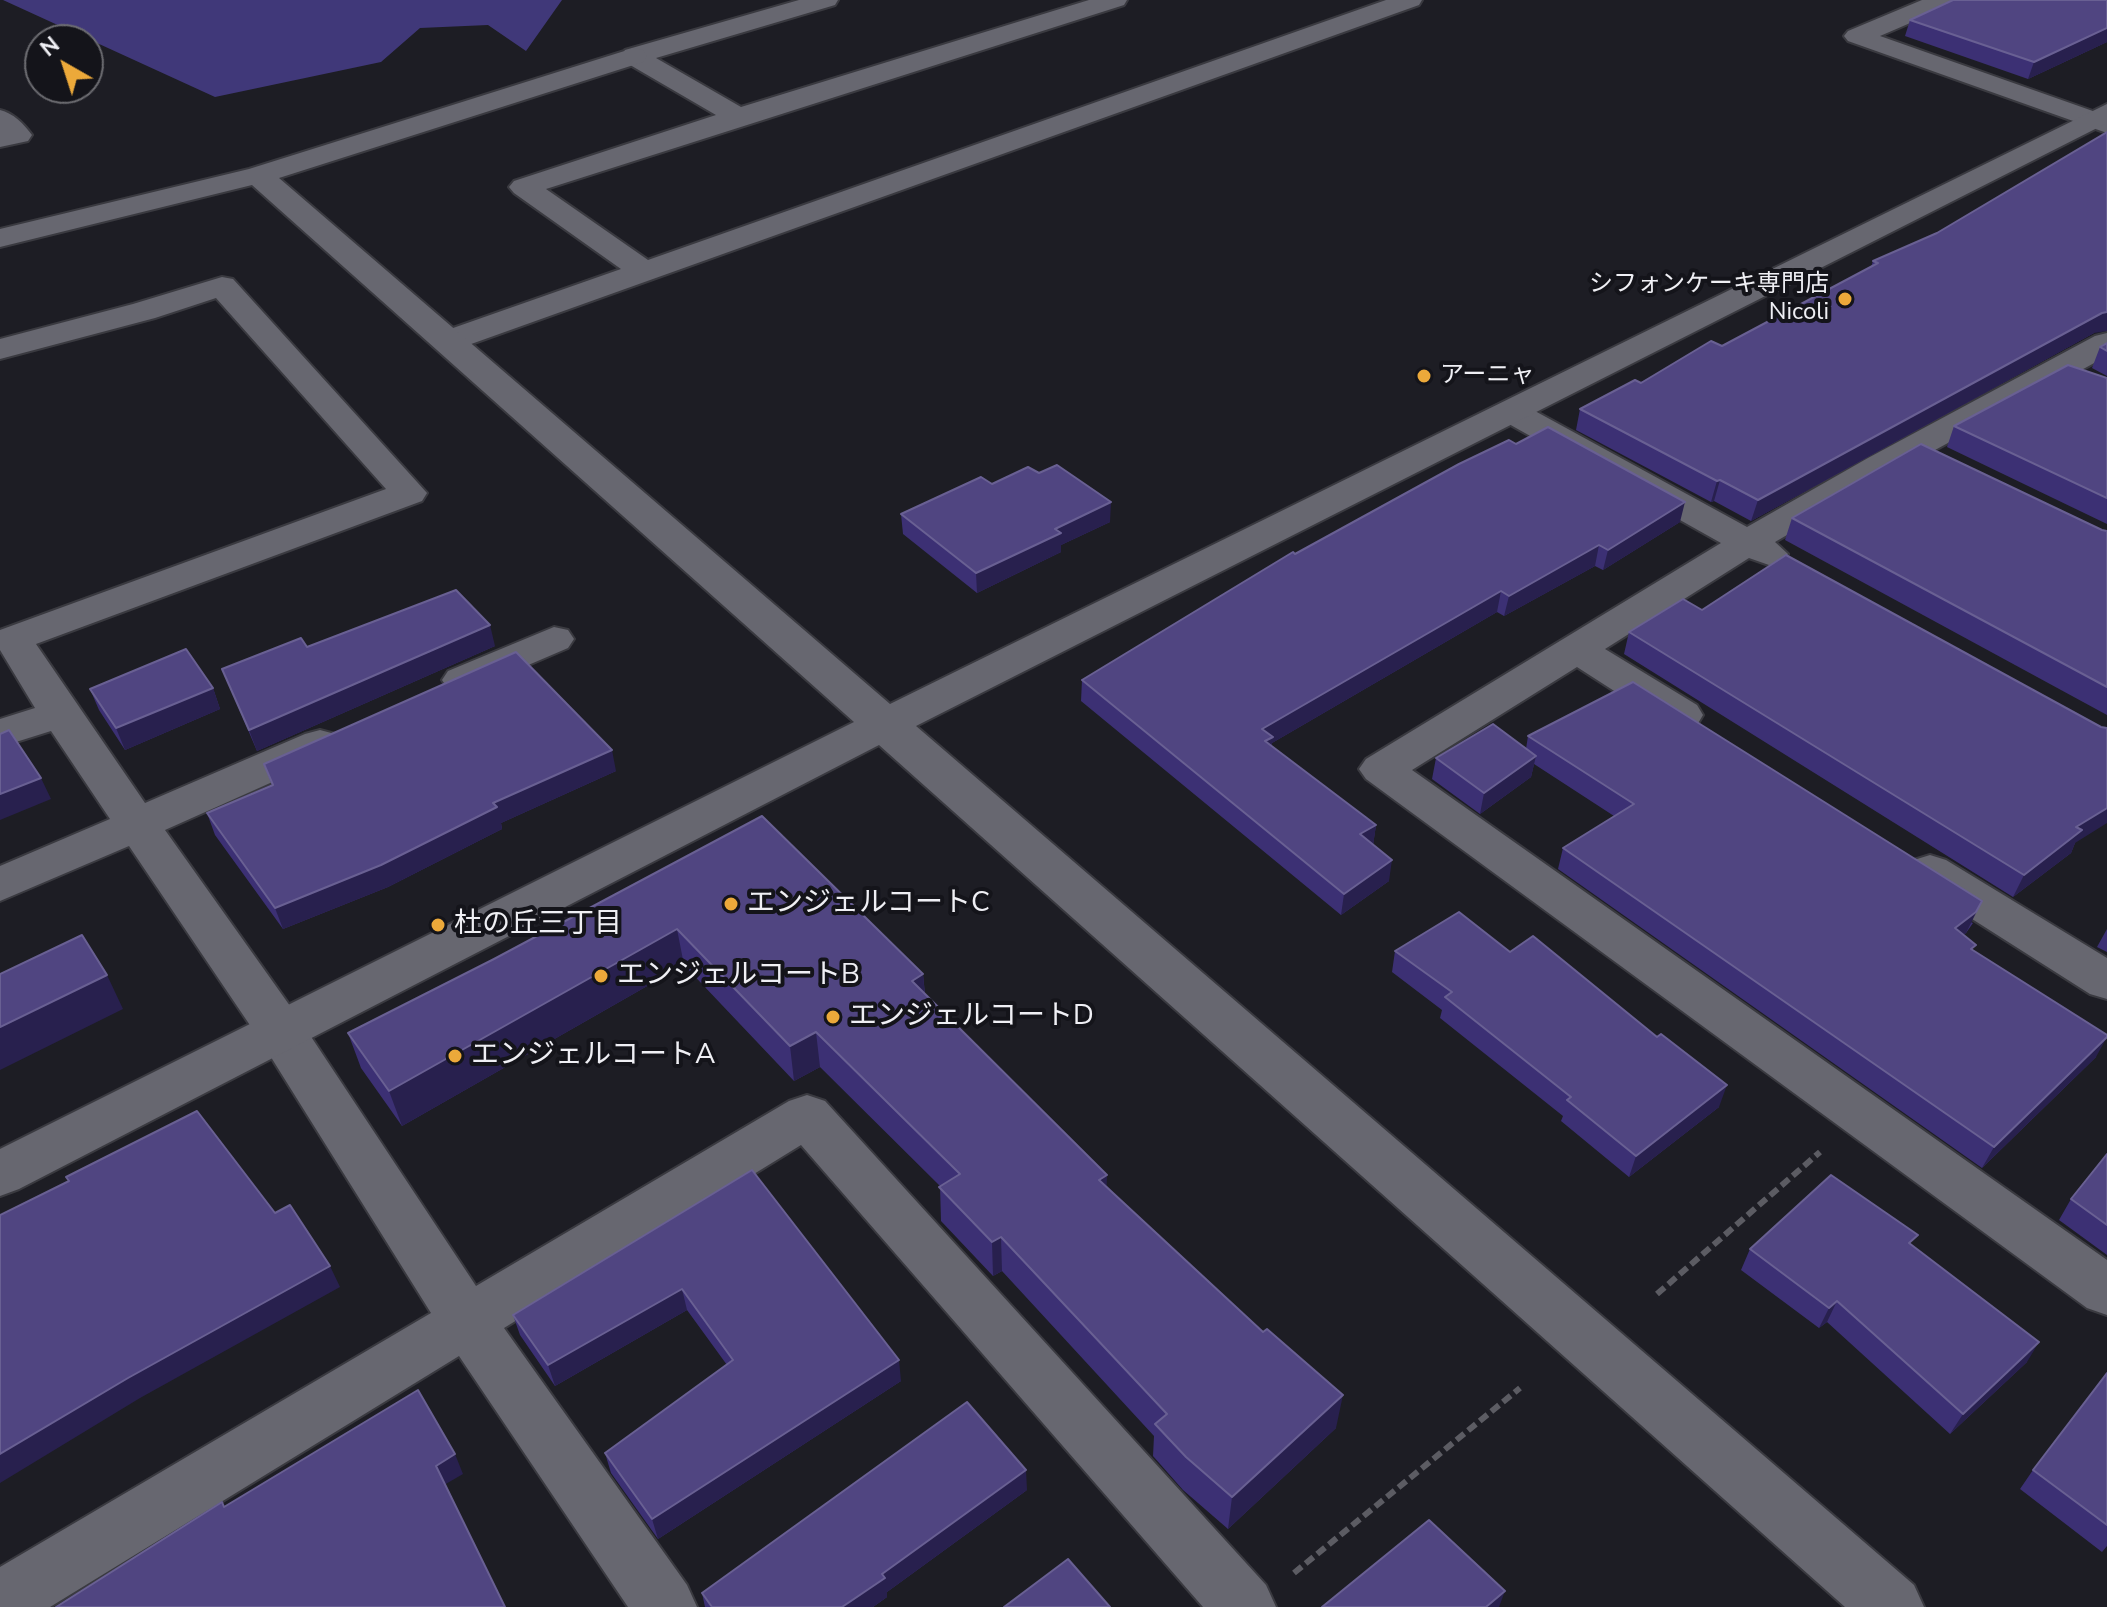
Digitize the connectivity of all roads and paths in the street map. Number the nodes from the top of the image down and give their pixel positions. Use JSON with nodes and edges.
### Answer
{"nodes":[{"id":1,"x":826,"y":0,"type":"edge"},
{"id":2,"x":1115,"y":0,"type":"edge"},
{"id":3,"x":1410,"y":0,"type":"edge"},
{"id":4,"x":1943,"y":0,"type":"edge"},
{"id":5,"x":634,"y":56,"type":"junction"},
{"id":6,"x":738,"y":117,"type":"junction"},
{"id":7,"x":0,"y":118,"type":"edge"},
{"id":8,"x":2102,"y":119,"type":"edge"},
{"id":9,"x":0,"y":139,"type":"edge"},
{"id":10,"x":258,"y":175,"type":"junction"},
{"id":11,"x":0,"y":238,"type":"edge"},
{"id":12,"x":645,"y":272,"type":"junction"},
{"id":13,"x":448,"y":341,"type":"junction"},
{"id":14,"x":2107,"y":343,"type":"edge"},
{"id":15,"x":0,"y":349,"type":"edge"},
{"id":16,"x":2059,"y":369,"type":"junction"},
{"id":17,"x":2095,"y":385,"type":"edge"},
{"id":18,"x":1512,"y":412,"type":"junction"},
{"id":19,"x":1913,"y":448,"type":"junction"},
{"id":20,"x":1955,"y":468,"type":"edge"},
{"id":21,"x":1749,"y":543,"type":"junction"},
{"id":22,"x":1804,"y":572,"type":"edge"},
{"id":23,"x":554,"y":639,"type":"dead end"},
{"id":24,"x":1579,"y":650,"type":"junction"},
{"id":25,"x":425,"y":697,"type":"edge"},
{"id":26,"x":60,"y":714,"type":"junction"},
{"id":27,"x":883,"y":725,"type":"junction"},
{"id":28,"x":353,"y":729,"type":"edge"},
{"id":29,"x":0,"y":733,"type":"edge"},
{"id":30,"x":1714,"y":735,"type":"edge"},
{"id":31,"x":137,"y":825,"type":"junction"},
{"id":32,"x":1890,"y":846,"type":"edge"},
{"id":33,"x":0,"y":885,"type":"edge"},
{"id":34,"x":2107,"y":981,"type":"edge"},
{"id":35,"x":282,"y":1033,"type":"junction"},
{"id":36,"x":1863,"y":1115,"type":"junction"},
{"id":37,"x":0,"y":1174,"type":"edge"},
{"id":38,"x":2107,"y":1291,"type":"edge"},
{"id":39,"x":1657,"y":1294,"type":"dead end"},
{"id":40,"x":468,"y":1322,"type":"junction"},
{"id":41,"x":1520,"y":1388,"type":"dead end"},
{"id":42,"x":1289,"y":1577,"type":"dead end"},
{"id":43,"x":0,"y":1602,"type":"edge"},
{"id":44,"x":665,"y":1607,"type":"edge"},
{"id":45,"x":1244,"y":1607,"type":"edge"},
{"id":46,"x":1892,"y":1607,"type":"edge"}],
"edges":[{"from":1,"to":5,"type":"street"},
{"from":2,"to":6,"type":"street"},
{"from":3,"to":12,"type":"street"},
{"from":4,"to":8,"type":"street"},
{"from":5,"to":6,"type":"street"},
{"from":5,"to":10,"type":"street"},
{"from":6,"to":12,"type":"street"},
{"from":7,"to":9,"type":"street"},
{"from":8,"to":18,"type":"street"},
{"from":10,"to":11,"type":"street"},
{"from":10,"to":13,"type":"street"},
{"from":12,"to":13,"type":"street"},
{"from":13,"to":27,"type":"street"},
{"from":14,"to":16,"type":"street"},
{"from":15,"to":26,"type":"street"},
{"from":16,"to":17,"type":"street"},
{"from":16,"to":19,"type":"street"},
{"from":18,"to":21,"type":"street"},
{"from":18,"to":27,"type":"street"},
{"from":19,"to":20,"type":"street"},
{"from":19,"to":21,"type":"street"},
{"from":21,"to":22,"type":"street"},
{"from":21,"to":24,"type":"street"},
{"from":23,"to":25,"type":"street"},
{"from":24,"to":30,"type":"street"},
{"from":24,"to":36,"type":"street"},
{"from":26,"to":29,"type":"street"},
{"from":26,"to":31,"type":"street"},
{"from":27,"to":35,"type":"street"},
{"from":27,"to":46,"type":"street"},
{"from":28,"to":31,"type":"street"},
{"from":31,"to":33,"type":"street"},
{"from":31,"to":35,"type":"street"},
{"from":32,"to":34,"type":"street"},
{"from":35,"to":37,"type":"street"},
{"from":35,"to":40,"type":"street"},
{"from":36,"to":38,"type":"street"},
{"from":36,"to":39,"type":"path"},
{"from":40,"to":43,"type":"street"},
{"from":40,"to":44,"type":"street"},
{"from":40,"to":45,"type":"street"},
{"from":41,"to":42,"type":"path"}]}
